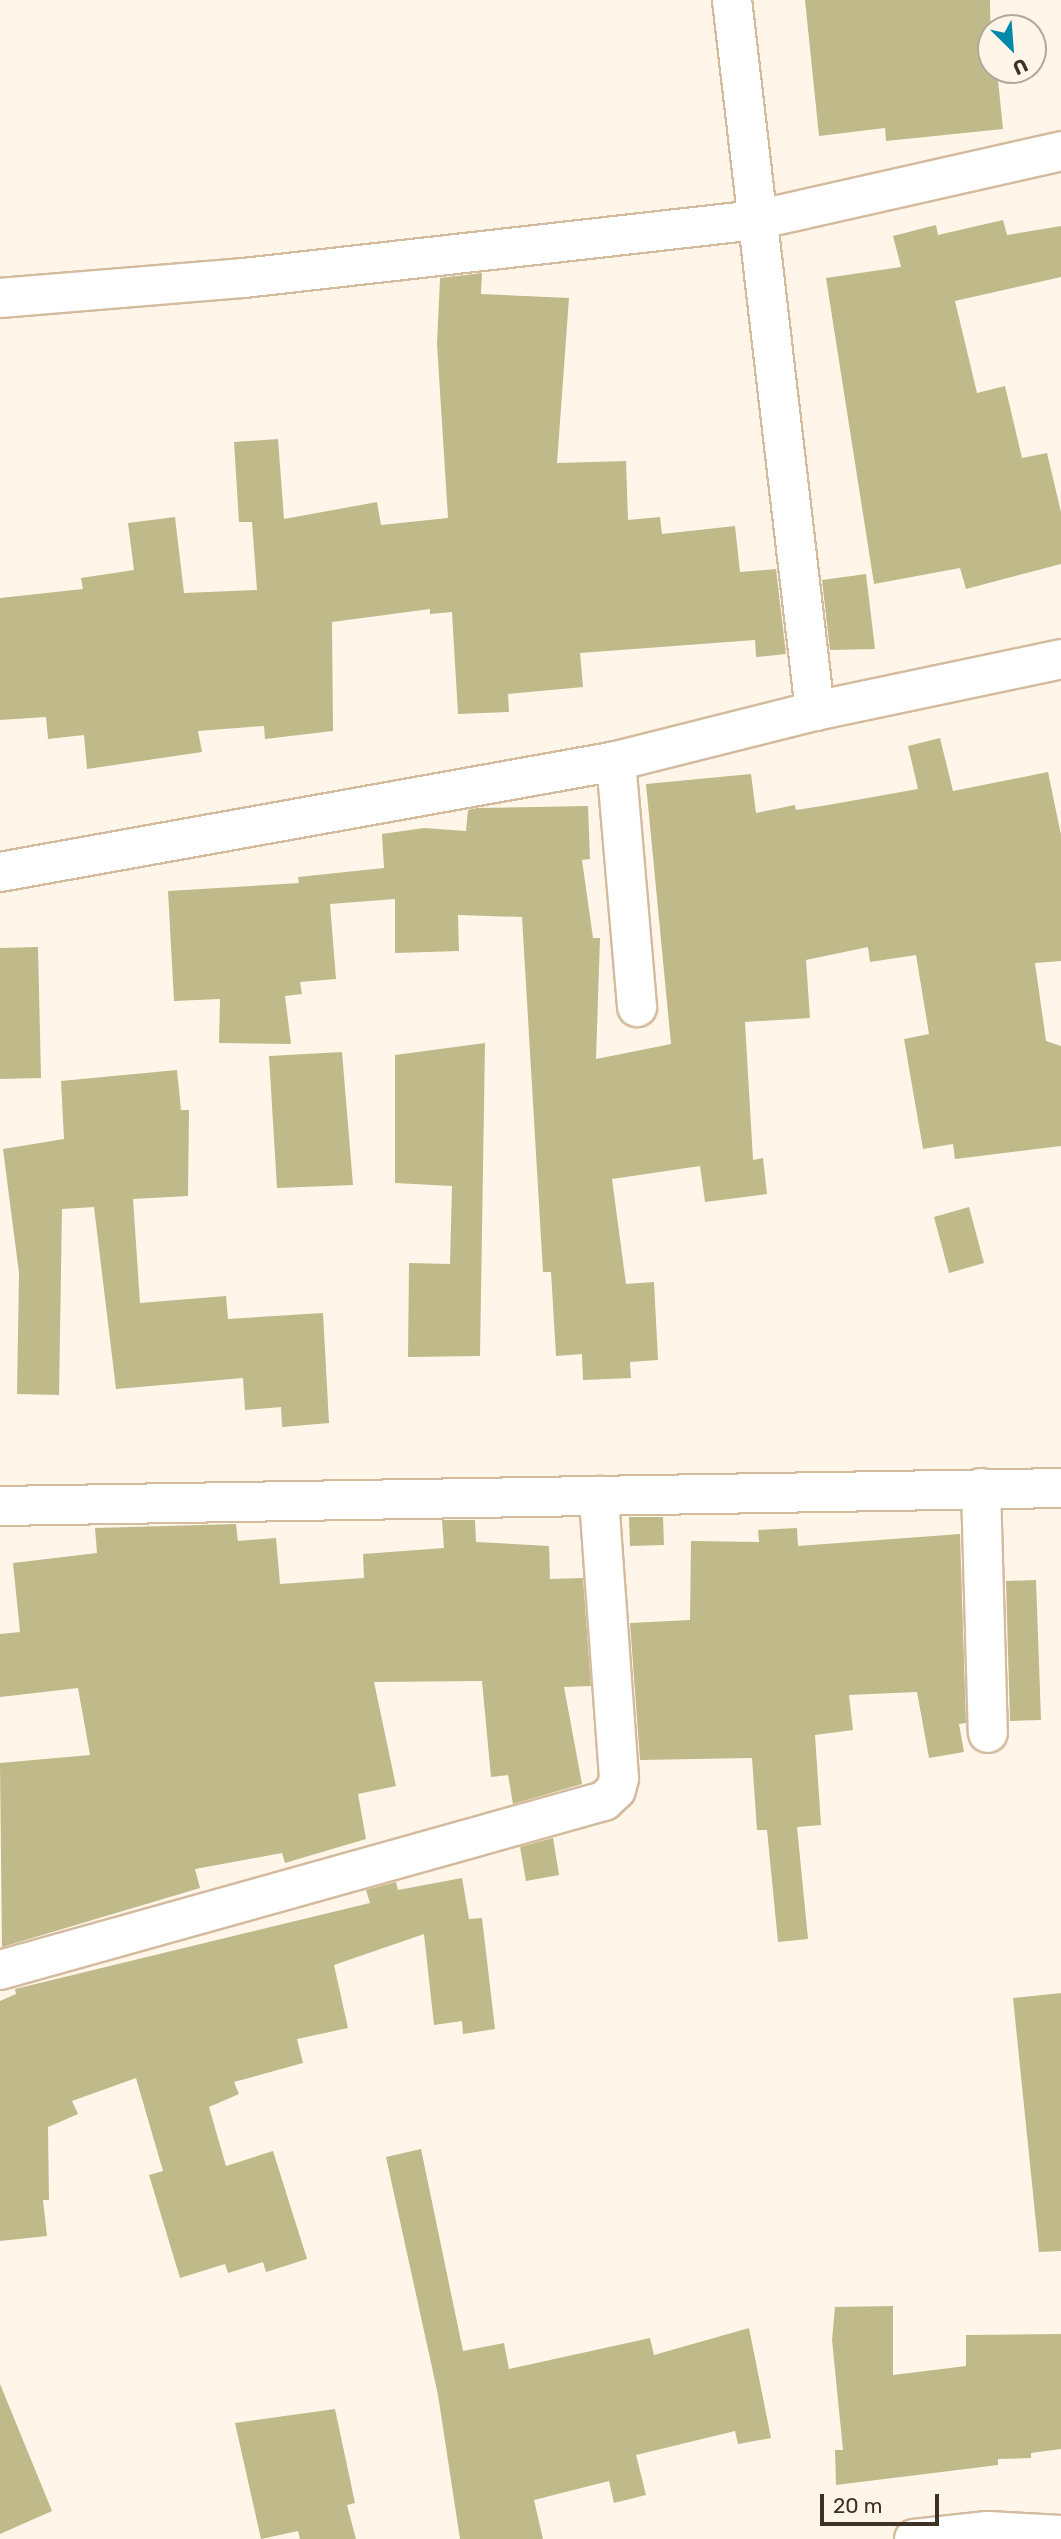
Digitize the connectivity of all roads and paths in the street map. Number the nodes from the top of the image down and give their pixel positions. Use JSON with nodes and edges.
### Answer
{"nodes":[{"id":1,"x":732,"y":0,"type":"edge"},
{"id":2,"x":1061,"y":151,"type":"edge"},
{"id":3,"x":756,"y":220,"type":"junction"},
{"id":4,"x":0,"y":298,"type":"edge"},
{"id":5,"x":1061,"y":659,"type":"edge"},
{"id":6,"x":815,"y":711,"type":"junction"},
{"id":7,"x":616,"y":761,"type":"junction"},
{"id":8,"x":0,"y":872,"type":"edge"},
{"id":9,"x":637,"y":1007,"type":"dead end"},
{"id":10,"x":981,"y":1488,"type":"junction"},
{"id":11,"x":1061,"y":1488,"type":"edge"},
{"id":12,"x":599,"y":1496,"type":"junction"},
{"id":13,"x":0,"y":1506,"type":"edge"},
{"id":14,"x":988,"y":1732,"type":"dead end"},
{"id":15,"x":0,"y":1970,"type":"edge"},
{"id":16,"x":1061,"y":2535,"type":"edge"},
{"id":17,"x":914,"y":2539,"type":"edge"}],
"edges":[{"from":1,"to":3,"type":"street"},
{"from":2,"to":3,"type":"street"},
{"from":3,"to":4,"type":"street"},
{"from":3,"to":6,"type":"street"},
{"from":5,"to":6,"type":"street"},
{"from":6,"to":7,"type":"street"},
{"from":7,"to":8,"type":"street"},
{"from":7,"to":9,"type":"street"},
{"from":10,"to":11,"type":"street"},
{"from":10,"to":12,"type":"street"},
{"from":10,"to":14,"type":"street"},
{"from":12,"to":13,"type":"street"},
{"from":12,"to":15,"type":"street"},
{"from":16,"to":17,"type":"street"}]}
